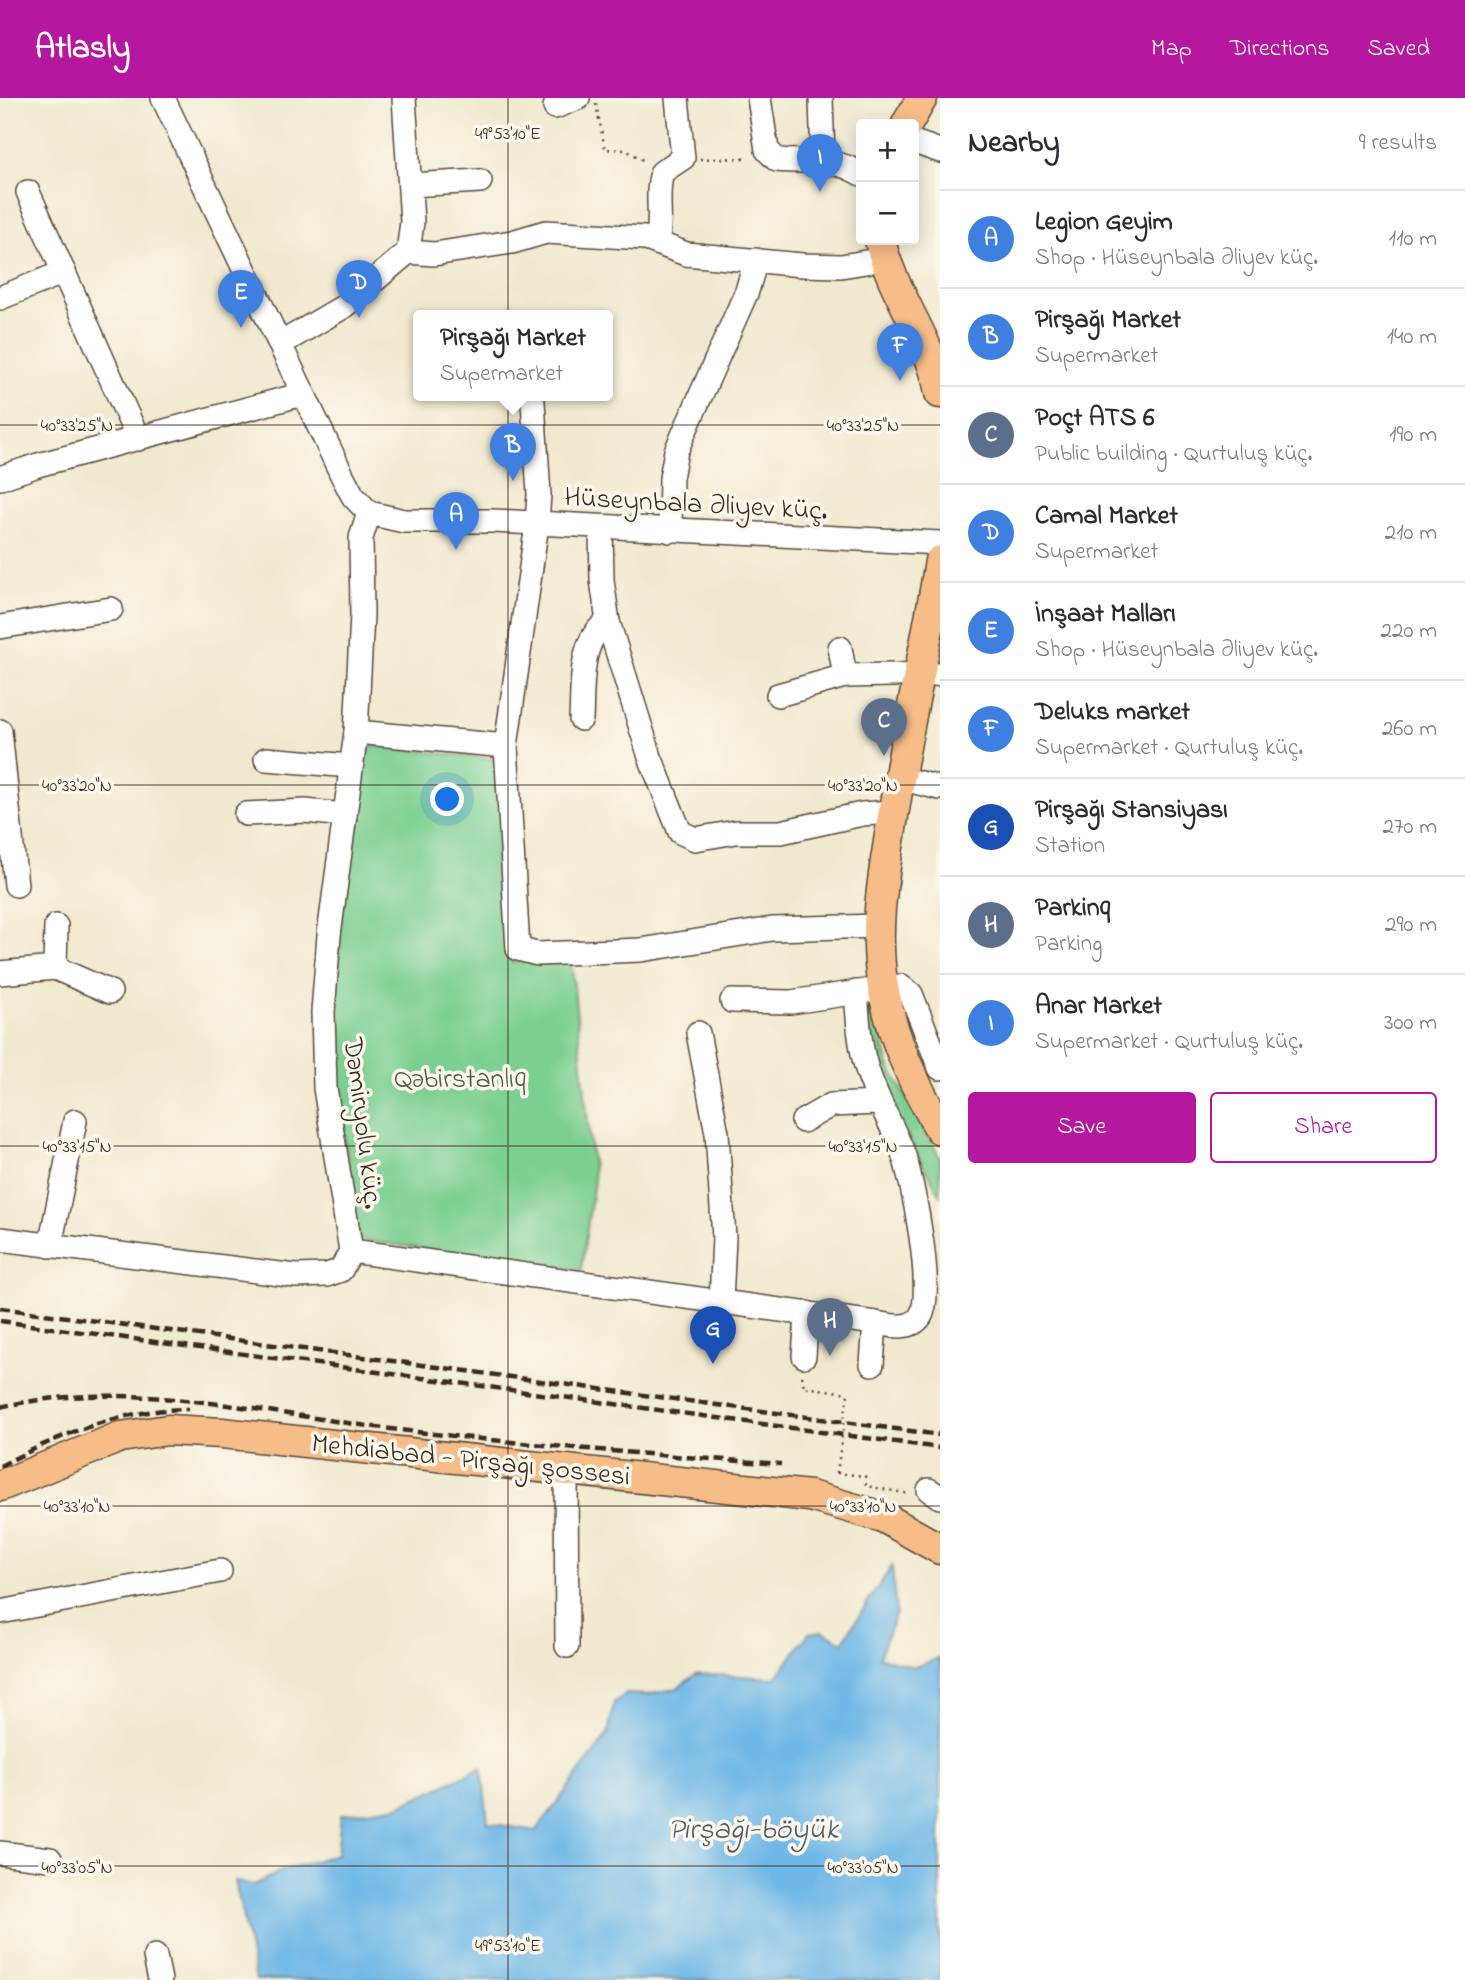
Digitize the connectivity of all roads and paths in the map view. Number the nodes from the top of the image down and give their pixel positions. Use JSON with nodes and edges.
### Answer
{"nodes":[{"id":1,"x":163,"y":98,"type":"edge"},
{"id":2,"x":404,"y":98,"type":"edge"},
{"id":3,"x":578,"y":98,"type":"edge"},
{"id":4,"x":592,"y":98,"type":"edge"},
{"id":5,"x":677,"y":98,"type":"edge"},
{"id":6,"x":759,"y":98,"type":"edge"},
{"id":7,"x":821,"y":98,"type":"edge"},
{"id":8,"x":922,"y":98,"type":"edge"},
{"id":9,"x":555,"y":107,"type":"dead end"},
{"id":10,"x":910,"y":119,"type":"edge"},
{"id":11,"x":919,"y":144,"type":"edge"},
{"id":12,"x":940,"y":151,"type":"edge"},
{"id":13,"x":771,"y":155,"type":"junction"},
{"id":14,"x":683,"y":158,"type":"junction"},
{"id":15,"x":823,"y":159,"type":"junction"},
{"id":16,"x":856,"y":171,"type":"edge"},
{"id":17,"x":662,"y":172,"type":"junction"},
{"id":18,"x":480,"y":181,"type":"dead end"},
{"id":19,"x":410,"y":186,"type":"junction"},
{"id":20,"x":28,"y":192,"type":"dead end"},
{"id":21,"x":657,"y":242,"type":"junction"},
{"id":22,"x":882,"y":250,"type":"edge"},
{"id":23,"x":408,"y":252,"type":"junction"},
{"id":24,"x":756,"y":260,"type":"junction"},
{"id":25,"x":64,"y":272,"type":"junction"},
{"id":26,"x":0,"y":298,"type":"edge"},
{"id":27,"x":280,"y":344,"type":"junction"},
{"id":28,"x":935,"y":354,"type":"edge"},
{"id":29,"x":940,"y":393,"type":"edge"},
{"id":30,"x":303,"y":394,"type":"junction"},
{"id":31,"x":533,"y":402,"type":"dead end"},
{"id":32,"x":138,"y":439,"type":"junction"},
{"id":33,"x":0,"y":478,"type":"edge"},
{"id":34,"x":369,"y":513,"type":"junction"},
{"id":35,"x":537,"y":524,"type":"junction"},
{"id":36,"x":601,"y":528,"type":"junction"},
{"id":37,"x":670,"y":531,"type":"junction"},
{"id":38,"x":940,"y":543,"type":"edge"},
{"id":39,"x":940,"y":561,"type":"edge"},
{"id":40,"x":111,"y":609,"type":"dead end"},
{"id":41,"x":608,"y":622,"type":"junction"},
{"id":42,"x":0,"y":626,"type":"edge"},
{"id":43,"x":840,"y":648,"type":"dead end"},
{"id":44,"x":929,"y":675,"type":"edge"},
{"id":45,"x":845,"y":676,"type":"junction"},
{"id":46,"x":778,"y":695,"type":"dead end"},
{"id":47,"x":581,"y":719,"type":"dead end"},
{"id":48,"x":0,"y":731,"type":"edge"},
{"id":49,"x":356,"y":732,"type":"junction"},
{"id":50,"x":506,"y":746,"type":"junction"},
{"id":51,"x":265,"y":760,"type":"dead end"},
{"id":52,"x":351,"y":766,"type":"junction"},
{"id":53,"x":899,"y":778,"type":"junction"},
{"id":54,"x":940,"y":788,"type":"edge"},
{"id":55,"x":893,"y":812,"type":"junction"},
{"id":56,"x":246,"y":814,"type":"dead end"},
{"id":57,"x":345,"y":815,"type":"junction"},
{"id":58,"x":16,"y":885,"type":"dead end"},
{"id":59,"x":56,"y":926,"type":"dead end"},
{"id":60,"x":878,"y":926,"type":"junction"},
{"id":61,"x":55,"y":968,"type":"junction"},
{"id":62,"x":0,"y":973,"type":"edge"},
{"id":63,"x":869,"y":989,"type":"junction"},
{"id":64,"x":110,"y":992,"type":"dead end"},
{"id":65,"x":732,"y":1001,"type":"dead end"},
{"id":66,"x":931,"y":1021,"type":"edge"},
{"id":67,"x":698,"y":1033,"type":"dead end"},
{"id":68,"x":940,"y":1068,"type":"edge"},
{"id":69,"x":879,"y":1103,"type":"junction"},
{"id":70,"x":75,"y":1121,"type":"dead end"},
{"id":71,"x":803,"y":1121,"type":"dead end"},
{"id":72,"x":940,"y":1129,"type":"edge"},
{"id":73,"x":0,"y":1238,"type":"edge"},
{"id":74,"x":50,"y":1246,"type":"junction"},
{"id":75,"x":351,"y":1251,"type":"junction"},
{"id":76,"x":721,"y":1301,"type":"junction"},
{"id":77,"x":807,"y":1313,"type":"junction"},
{"id":78,"x":875,"y":1323,"type":"junction"},
{"id":79,"x":713,"y":1347,"type":"dead end"},
{"id":80,"x":804,"y":1356,"type":"dead end"},
{"id":81,"x":872,"y":1364,"type":"dead end"},
{"id":82,"x":812,"y":1387,"type":"dead end"},
{"id":83,"x":566,"y":1468,"type":"junction"},
{"id":84,"x":0,"y":1486,"type":"edge"},
{"id":85,"x":934,"y":1494,"type":"edge"},
{"id":86,"x":939,"y":1548,"type":"edge"},
{"id":87,"x":220,"y":1571,"type":"dead end"},
{"id":88,"x":0,"y":1612,"type":"edge"},
{"id":89,"x":567,"y":1646,"type":"dead end"},
{"id":90,"x":0,"y":1853,"type":"edge"},
{"id":91,"x":50,"y":1859,"type":"dead end"},
{"id":92,"x":155,"y":1956,"type":"dead end"},
{"id":93,"x":160,"y":1980,"type":"edge"}],
"edges":[{"from":1,"to":27,"type":"street"},
{"from":2,"to":19,"type":"street"},
{"from":3,"to":9,"type":"street"},
{"from":4,"to":17,"type":"path"},
{"from":5,"to":14,"type":"street"},
{"from":6,"to":13,"type":"street"},
{"from":7,"to":15,"type":"street"},
{"from":8,"to":10,"type":"main road"},
{"from":11,"to":12,"type":"street"},
{"from":13,"to":14,"type":"path"},
{"from":13,"to":15,"type":"street"},
{"from":14,"to":17,"type":"street"},
{"from":15,"to":16,"type":"street"},
{"from":17,"to":21,"type":"street"},
{"from":18,"to":19,"type":"street"},
{"from":19,"to":23,"type":"street"},
{"from":20,"to":25,"type":"street"},
{"from":21,"to":23,"type":"street"},
{"from":21,"to":24,"type":"street"},
{"from":22,"to":24,"type":"street"},
{"from":22,"to":28,"type":"main road"},
{"from":23,"to":27,"type":"street"},
{"from":24,"to":37,"type":"street"},
{"from":25,"to":26,"type":"street"},
{"from":25,"to":32,"type":"street"},
{"from":27,"to":30,"type":"street"},
{"from":28,"to":29,"type":"main road"},
{"from":30,"to":32,"type":"street"},
{"from":30,"to":34,"type":"street"},
{"from":31,"to":35,"type":"street"},
{"from":32,"to":33,"type":"street"},
{"from":34,"to":35,"type":"street","name":"Hüseynbala Əliyev küç."},
{"from":34,"to":49,"type":"street","name":"Dəmiryolu küç."},
{"from":35,"to":36,"type":"street","name":"Hüseynbala Əliyev küç."},
{"from":35,"to":50,"type":"street"},
{"from":36,"to":37,"type":"street","name":"Hüseynbala Əliyev küç."},
{"from":36,"to":41,"type":"street"},
{"from":37,"to":38,"type":"street","name":"Hüseynbala Əliyev küç."},
{"from":39,"to":44,"type":"main road"},
{"from":40,"to":42,"type":"street"},
{"from":41,"to":47,"type":"street"},
{"from":41,"to":55,"type":"street"},
{"from":43,"to":45,"type":"street"},
{"from":44,"to":45,"type":"street"},
{"from":44,"to":53,"type":"main road"},
{"from":45,"to":46,"type":"street"},
{"from":48,"to":58,"type":"street"},
{"from":49,"to":50,"type":"street"},
{"from":49,"to":52,"type":"street","name":"Dəmiryolu küç."},
{"from":50,"to":60,"type":"street"},
{"from":51,"to":52,"type":"street"},
{"from":52,"to":57,"type":"street","name":"Dəmiryolu küç."},
{"from":53,"to":54,"type":"street"},
{"from":53,"to":55,"type":"main road"},
{"from":55,"to":60,"type":"main road"},
{"from":56,"to":57,"type":"street"},
{"from":57,"to":75,"type":"street","name":"Dəmiryolu küç."},
{"from":59,"to":61,"type":"street"},
{"from":60,"to":63,"type":"main road"},
{"from":61,"to":62,"type":"street"},
{"from":61,"to":64,"type":"street"},
{"from":63,"to":65,"type":"street"},
{"from":63,"to":66,"type":"street"},
{"from":63,"to":69,"type":"street"},
{"from":63,"to":72,"type":"main road"},
{"from":66,"to":68,"type":"street"},
{"from":67,"to":76,"type":"street"},
{"from":69,"to":71,"type":"street"},
{"from":69,"to":78,"type":"street"},
{"from":70,"to":74,"type":"street"},
{"from":73,"to":74,"type":"street","name":"Dəmiryolu küç."},
{"from":74,"to":75,"type":"street","name":"Dəmiryolu küç."},
{"from":75,"to":76,"type":"street"},
{"from":76,"to":77,"type":"street"},
{"from":76,"to":79,"type":"path"},
{"from":77,"to":78,"type":"street"},
{"from":77,"to":80,"type":"street"},
{"from":78,"to":81,"type":"street"},
{"from":82,"to":85,"type":"path","bridge":true},
{"from":83,"to":84,"type":"main road","name":"Mehdiabad - Pirşağı şossesi"},
{"from":83,"to":86,"type":"main road","name":"Mehdiabad - Pirşağı şossesi"},
{"from":83,"to":89,"type":"street"},
{"from":87,"to":88,"type":"street"},
{"from":90,"to":91,"type":"street"},
{"from":92,"to":93,"type":"street"}]}
